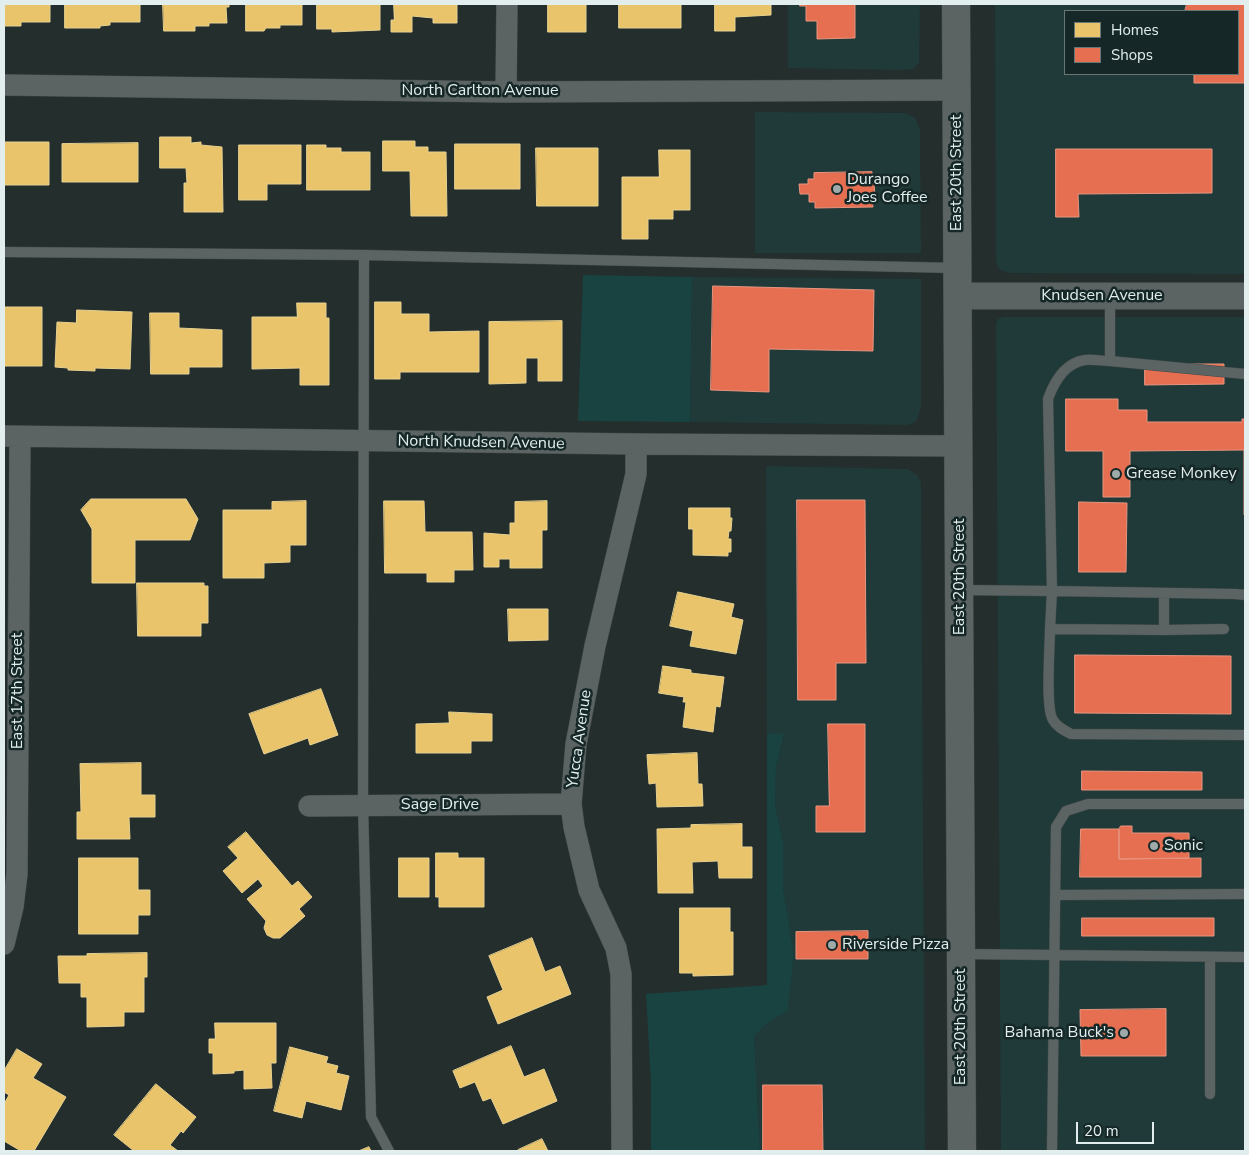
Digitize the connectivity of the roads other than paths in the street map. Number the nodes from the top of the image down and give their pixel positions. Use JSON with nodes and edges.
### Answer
{"nodes":[{"id":1,"x":507,"y":4,"type":"edge"},
{"id":2,"x":956,"y":4,"type":"edge"},
{"id":3,"x":4,"y":85,"type":"edge"},
{"id":4,"x":957,"y":90,"type":"junction"},
{"id":5,"x":506,"y":92,"type":"junction"},
{"id":6,"x":4,"y":252,"type":"edge"},
{"id":7,"x":364,"y":255,"type":"junction"},
{"id":8,"x":957,"y":268,"type":"junction"},
{"id":9,"x":958,"y":296,"type":"junction"},
{"id":10,"x":1110,"y":296,"type":"junction"},
{"id":11,"x":1245,"y":296,"type":"edge"},
{"id":12,"x":1110,"y":361,"type":"junction"},
{"id":13,"x":1245,"y":374,"type":"edge"},
{"id":14,"x":12,"y":436,"type":"edge"},
{"id":15,"x":363,"y":441,"type":"junction"},
{"id":16,"x":636,"y":444,"type":"junction"},
{"id":17,"x":959,"y":446,"type":"junction"},
{"id":18,"x":960,"y":590,"type":"junction"},
{"id":19,"x":1052,"y":591,"type":"junction"},
{"id":20,"x":1164,"y":593,"type":"junction"},
{"id":21,"x":1245,"y":595,"type":"edge"},
{"id":22,"x":1050,"y":629,"type":"junction"},
{"id":23,"x":1224,"y":629,"type":"dead end"},
{"id":24,"x":1164,"y":630,"type":"junction"},
{"id":25,"x":1245,"y":735,"type":"edge"},
{"id":26,"x":11,"y":774,"type":"edge"},
{"id":27,"x":572,"y":804,"type":"junction"},
{"id":28,"x":1245,"y":804,"type":"edge"},
{"id":29,"x":363,"y":805,"type":"junction"},
{"id":30,"x":309,"y":806,"type":"dead end"},
{"id":31,"x":1245,"y":894,"type":"edge"},
{"id":32,"x":1055,"y":895,"type":"junction"},
{"id":33,"x":4,"y":944,"type":"edge"},
{"id":34,"x":961,"y":954,"type":"junction"},
{"id":35,"x":1054,"y":955,"type":"junction"},
{"id":36,"x":1210,"y":957,"type":"junction"},
{"id":37,"x":1245,"y":957,"type":"edge"},
{"id":38,"x":1210,"y":1094,"type":"dead end"},
{"id":39,"x":389,"y":1151,"type":"edge"},
{"id":40,"x":622,"y":1151,"type":"edge"},
{"id":41,"x":962,"y":1151,"type":"edge"},
{"id":42,"x":1052,"y":1151,"type":"edge"}],
"edges":[{"from":1,"to":5,"type":"street"},
{"from":2,"to":4,"type":"main road","name":"East 20th Street"},
{"from":3,"to":5,"type":"street","name":"North Carlton Avenue"},
{"from":4,"to":5,"type":"street","name":"North Carlton Avenue"},
{"from":4,"to":8,"type":"main road","name":"East 20th Street"},
{"from":6,"to":7,"type":"lane"},
{"from":7,"to":8,"type":"lane"},
{"from":7,"to":15,"type":"lane"},
{"from":8,"to":9,"type":"main road","name":"East 20th Street"},
{"from":9,"to":10,"type":"street","name":"Knudsen Avenue"},
{"from":9,"to":17,"type":"main road","name":"East 20th Street"},
{"from":10,"to":11,"type":"street","name":"Knudsen Avenue"},
{"from":10,"to":12,"type":"lane"},
{"from":12,"to":13,"type":"lane"},
{"from":12,"to":19,"type":"lane"},
{"from":14,"to":15,"type":"street","name":"North Knudsen Avenue"},
{"from":14,"to":26,"type":"street","name":"East 17th Street"},
{"from":15,"to":16,"type":"street","name":"North Knudsen Avenue"},
{"from":15,"to":29,"type":"lane"},
{"from":16,"to":17,"type":"street","name":"North Knudsen Avenue"},
{"from":16,"to":27,"type":"street","name":"Yucca Avenue"},
{"from":17,"to":18,"type":"main road","name":"East 20th Street"},
{"from":18,"to":19,"type":"lane"},
{"from":18,"to":34,"type":"main road","name":"East 20th Street"},
{"from":19,"to":20,"type":"lane"},
{"from":19,"to":22,"type":"lane"},
{"from":20,"to":21,"type":"lane"},
{"from":20,"to":24,"type":"lane"},
{"from":22,"to":24,"type":"lane"},
{"from":22,"to":25,"type":"lane"},
{"from":23,"to":24,"type":"lane"},
{"from":26,"to":33,"type":"street","name":"East 17th Street"},
{"from":27,"to":29,"type":"street","name":"Sage Drive"},
{"from":27,"to":40,"type":"street","name":"Yucca Avenue"},
{"from":28,"to":32,"type":"lane"},
{"from":29,"to":30,"type":"street","name":"Sage Drive"},
{"from":29,"to":39,"type":"lane"},
{"from":31,"to":32,"type":"lane"},
{"from":32,"to":35,"type":"lane"},
{"from":34,"to":35,"type":"lane"},
{"from":34,"to":41,"type":"main road","name":"East 20th Street"},
{"from":35,"to":36,"type":"lane"},
{"from":35,"to":42,"type":"lane"},
{"from":36,"to":37,"type":"lane"},
{"from":36,"to":38,"type":"lane"}]}
